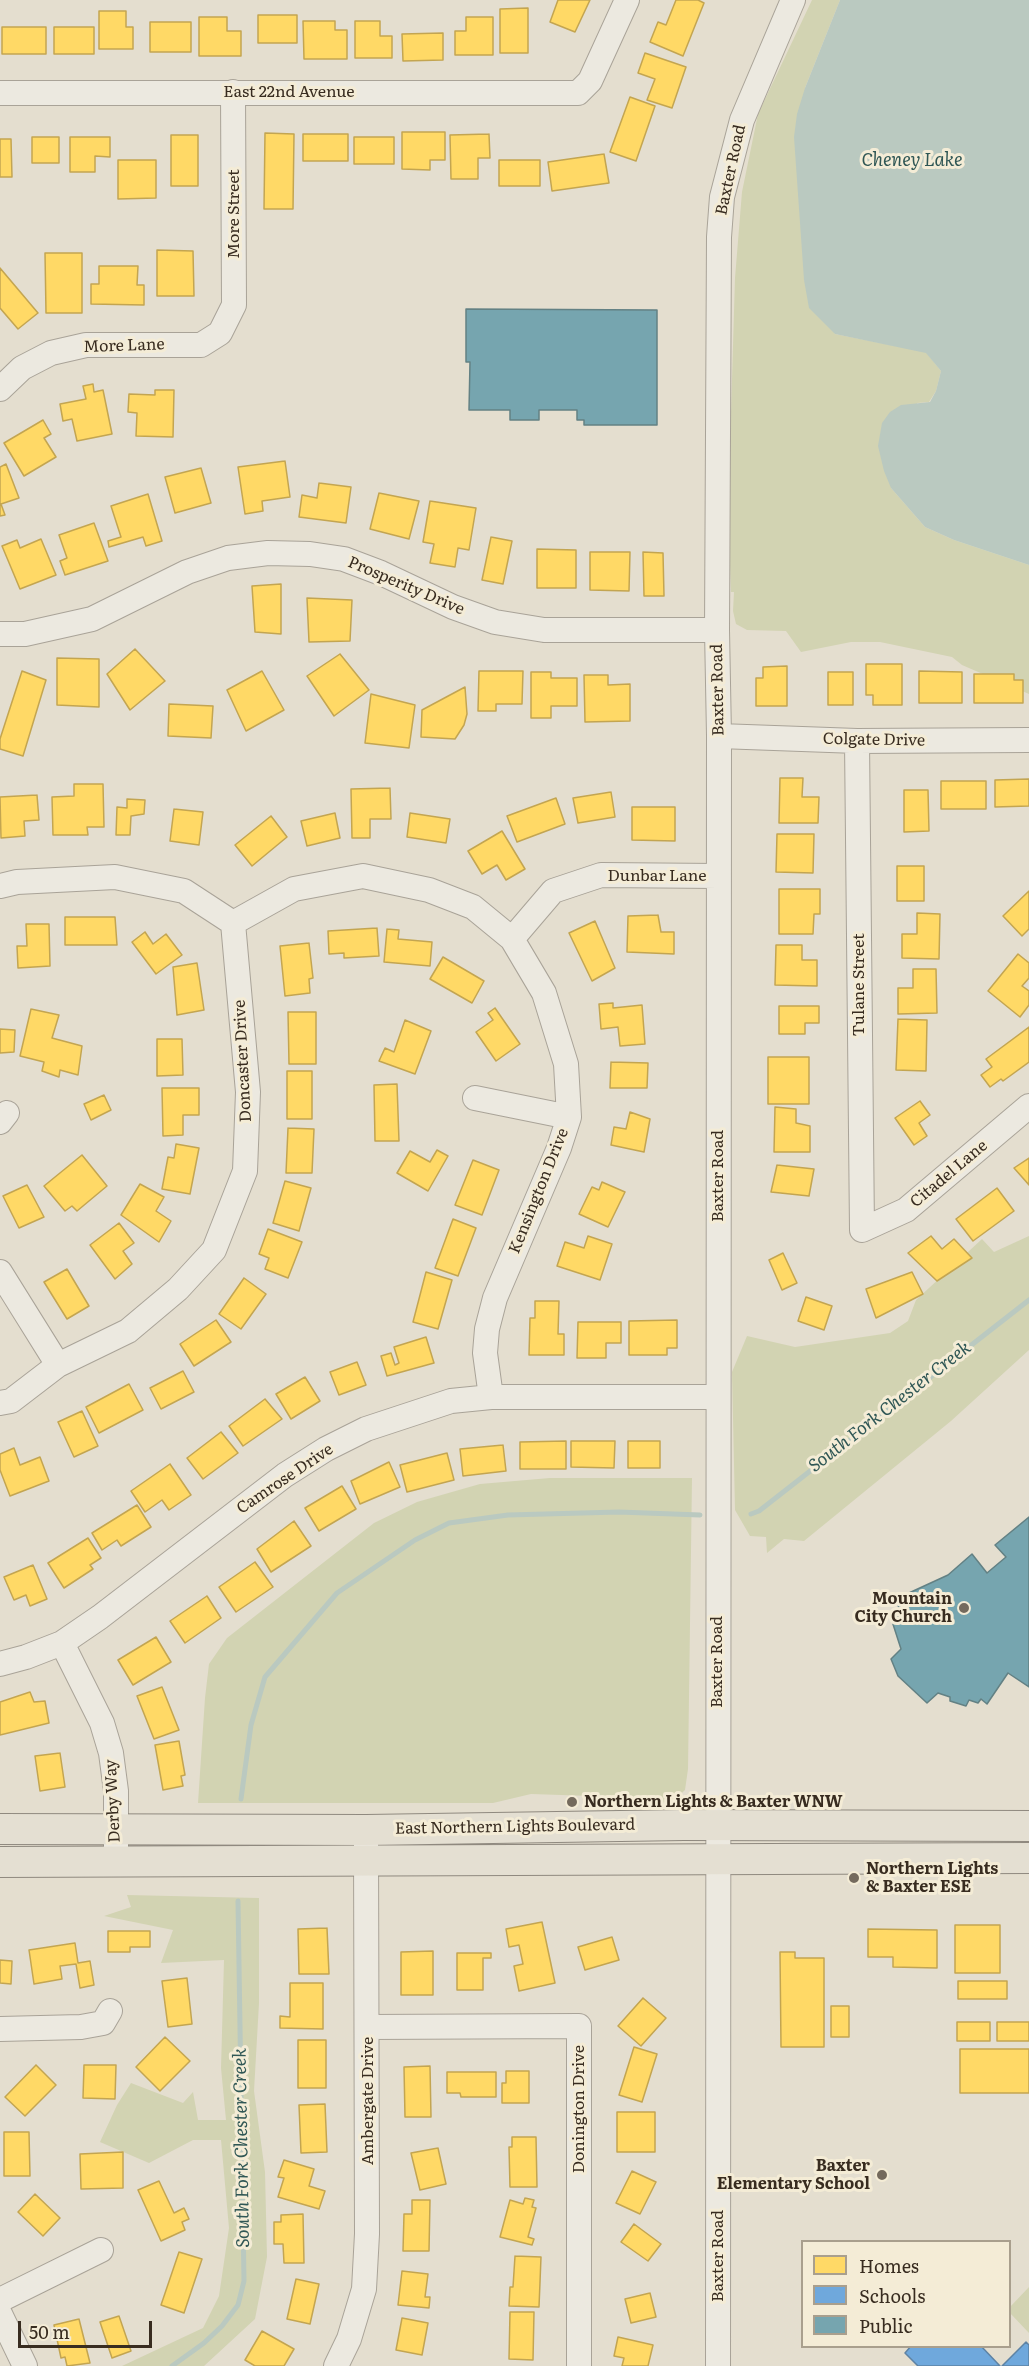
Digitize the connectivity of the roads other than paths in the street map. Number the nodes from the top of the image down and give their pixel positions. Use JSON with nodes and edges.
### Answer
{"nodes":[{"id":1,"x":627,"y":0,"type":"edge"},
{"id":2,"x":793,"y":0,"type":"edge"},
{"id":3,"x":233,"y":92,"type":"junction"},
{"id":4,"x":0,"y":93,"type":"edge"},
{"id":5,"x":220,"y":333,"type":"joint"},
{"id":6,"x":0,"y":389,"type":"edge"},
{"id":7,"x":717,"y":630,"type":"junction"},
{"id":8,"x":0,"y":634,"type":"edge"},
{"id":9,"x":719,"y":736,"type":"junction"},
{"id":10,"x":1029,"y":740,"type":"edge"},
{"id":11,"x":857,"y":741,"type":"junction"},
{"id":12,"x":718,"y":876,"type":"junction"},
{"id":13,"x":0,"y":886,"type":"edge"},
{"id":14,"x":233,"y":923,"type":"junction"},
{"id":15,"x":512,"y":939,"type":"junction"},
{"id":16,"x":475,"y":1098,"type":"dead end"},
{"id":17,"x":1029,"y":1106,"type":"edge"},
{"id":18,"x":569,"y":1117,"type":"junction"},
{"id":19,"x":862,"y":1230,"type":"joint"},
{"id":20,"x":0,"y":1272,"type":"edge"},
{"id":21,"x":58,"y":1365,"type":"junction"},
{"id":22,"x":492,"y":1396,"type":"junction"},
{"id":23,"x":717,"y":1396,"type":"junction"},
{"id":24,"x":0,"y":1403,"type":"edge"},
{"id":25,"x":62,"y":1643,"type":"junction"},
{"id":26,"x":0,"y":1664,"type":"edge"},
{"id":27,"x":718,"y":1825,"type":"junction"},
{"id":28,"x":1029,"y":1826,"type":"edge"},
{"id":29,"x":115,"y":1828,"type":"junction"},
{"id":30,"x":0,"y":1830,"type":"edge"},
{"id":31,"x":366,"y":1830,"type":"junction"},
{"id":32,"x":1029,"y":1858,"type":"edge"},
{"id":33,"x":717,"y":1859,"type":"junction"},
{"id":34,"x":0,"y":1862,"type":"edge"},
{"id":35,"x":116,"y":1862,"type":"junction"},
{"id":36,"x":367,"y":1862,"type":"junction"},
{"id":37,"x":110,"y":2011,"type":"dead end"},
{"id":38,"x":368,"y":2027,"type":"junction"},
{"id":39,"x":0,"y":2029,"type":"edge"},
{"id":40,"x":101,"y":2250,"type":"dead end"},
{"id":41,"x":0,"y":2300,"type":"edge"},
{"id":42,"x":0,"y":2314,"type":"edge"},
{"id":43,"x":25,"y":2366,"type":"edge"},
{"id":44,"x":336,"y":2366,"type":"edge"},
{"id":45,"x":579,"y":2366,"type":"edge"},
{"id":46,"x":718,"y":2366,"type":"edge"}],
"edges":[{"from":1,"to":3,"type":"street","name":"East 22nd Avenue"},
{"from":2,"to":7,"type":"street","name":"Baxter Road"},
{"from":3,"to":4,"type":"street","name":"East 22nd Avenue"},
{"from":3,"to":5,"type":"street","name":"More Street"},
{"from":5,"to":6,"type":"street","name":"More Lane"},
{"from":7,"to":8,"type":"street","name":"Prosperity Drive"},
{"from":7,"to":9,"type":"street","name":"Baxter Road"},
{"from":9,"to":11,"type":"street","name":"Colgate Drive"},
{"from":9,"to":12,"type":"street","name":"Baxter Road"},
{"from":10,"to":11,"type":"street","name":"Colgate Drive"},
{"from":11,"to":19,"type":"street","name":"Tulane Street"},
{"from":12,"to":15,"type":"street","name":"Dunbar Lane"},
{"from":12,"to":23,"type":"street","name":"Baxter Road"},
{"from":13,"to":14,"type":"street"},
{"from":14,"to":15,"type":"street","name":"Kensington Drive"},
{"from":14,"to":21,"type":"street","name":"Doncaster Drive"},
{"from":15,"to":18,"type":"street","name":"Kensington Drive"},
{"from":16,"to":18,"type":"street"},
{"from":17,"to":19,"type":"street","name":"Citadel Lane"},
{"from":18,"to":22,"type":"street","name":"Kensington Drive"},
{"from":20,"to":21,"type":"street"},
{"from":21,"to":24,"type":"street","name":"Doncaster Drive"},
{"from":22,"to":23,"type":"street","name":"Camrose Drive"},
{"from":22,"to":25,"type":"street","name":"Camrose Drive"},
{"from":23,"to":27,"type":"street","name":"Baxter Road"},
{"from":25,"to":26,"type":"street","name":"Camrose Drive"},
{"from":25,"to":29,"type":"street","name":"Derby Way"},
{"from":27,"to":28,"type":"main road","name":"East Northern Lights Boulevard"},
{"from":27,"to":31,"type":"main road","name":"East Northern Lights Boulevard"},
{"from":27,"to":33,"type":"street","name":"Baxter Road"},
{"from":29,"to":30,"type":"main road","name":"East Northern Lights Boulevard"},
{"from":29,"to":31,"type":"main road","name":"East Northern Lights Boulevard"},
{"from":29,"to":35,"type":"street","name":"Derby Way"},
{"from":31,"to":36,"type":"street","name":"Ambergate Drive"},
{"from":32,"to":33,"type":"main road","name":"East Northern Lights Boulevard"},
{"from":33,"to":36,"type":"main road","name":"East Northern Lights Boulevard"},
{"from":33,"to":46,"type":"street","name":"Baxter Road"},
{"from":34,"to":35,"type":"main road","name":"East Northern Lights Boulevard"},
{"from":35,"to":36,"type":"main road","name":"East Northern Lights Boulevard"},
{"from":36,"to":38,"type":"street","name":"Ambergate Drive"},
{"from":37,"to":39,"type":"street"},
{"from":38,"to":44,"type":"street","name":"Ambergate Drive"},
{"from":38,"to":45,"type":"street","name":"Donington Drive"},
{"from":40,"to":41,"type":"street"},
{"from":42,"to":43,"type":"street"}]}
